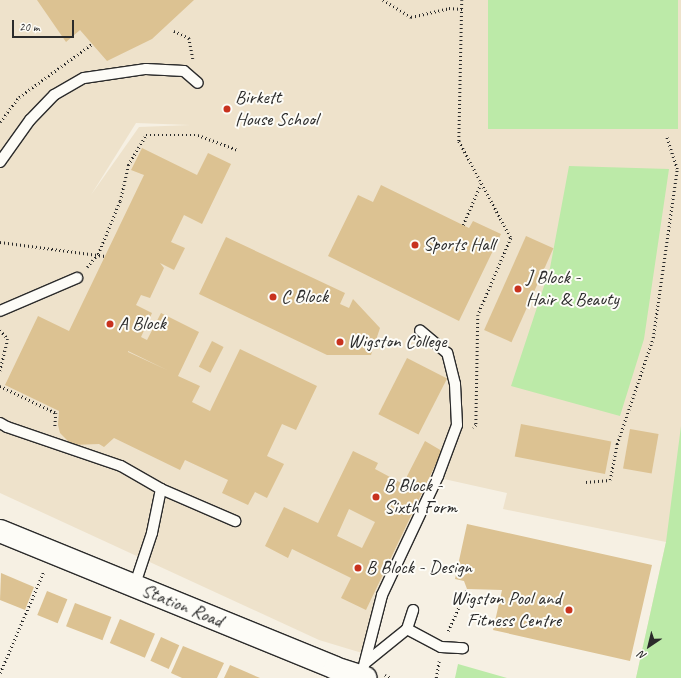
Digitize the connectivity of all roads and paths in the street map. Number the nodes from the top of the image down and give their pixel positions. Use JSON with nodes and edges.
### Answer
{"nodes":[{"id":1,"x":383,"y":0,"type":"edge"},
{"id":2,"x":462,"y":9,"type":"dead end"},
{"id":3,"x":174,"y":30,"type":"dead end"},
{"id":4,"x":92,"y":44,"type":"dead end"},
{"id":5,"x":198,"y":83,"type":"joint"},
{"id":6,"x":0,"y":122,"type":"edge"},
{"id":7,"x":666,"y":136,"type":"dead end"},
{"id":8,"x":238,"y":150,"type":"dead end"},
{"id":9,"x":0,"y":162,"type":"edge"},
{"id":10,"x":481,"y":183,"type":"dead end"},
{"id":11,"x":463,"y":225,"type":"dead end"},
{"id":12,"x":0,"y":242,"type":"edge"},
{"id":13,"x":98,"y":254,"type":"junction"},
{"id":14,"x":105,"y":256,"type":"dead end"},
{"id":15,"x":77,"y":278,"type":"dead end"},
{"id":16,"x":0,"y":311,"type":"edge"},
{"id":17,"x":0,"y":330,"type":"edge"},
{"id":18,"x":420,"y":330,"type":"dead end"},
{"id":19,"x":0,"y":372,"type":"edge"},
{"id":20,"x":0,"y":386,"type":"edge"},
{"id":21,"x":0,"y":423,"type":"edge"},
{"id":22,"x":57,"y":429,"type":"dead end"},
{"id":23,"x":586,"y":482,"type":"dead end"},
{"id":24,"x":160,"y":489,"type":"junction"},
{"id":25,"x":235,"y":521,"type":"dead end"},
{"id":26,"x":0,"y":531,"type":"edge"},
{"id":27,"x":43,"y":574,"type":"dead end"},
{"id":28,"x":134,"y":587,"type":"junction"},
{"id":29,"x":413,"y":610,"type":"dead end"},
{"id":30,"x":407,"y":629,"type":"junction"},
{"id":31,"x":463,"y":648,"type":"dead end"},
{"id":32,"x":364,"y":672,"type":"edge"},
{"id":33,"x":0,"y":673,"type":"edge"}],
"edges":[{"from":1,"to":2,"type":"path"},
{"from":3,"to":5,"type":"path"},
{"from":4,"to":6,"type":"path"},
{"from":5,"to":9,"type":"lane"},
{"from":7,"to":23,"type":"path"},
{"from":8,"to":13,"type":"path"},
{"from":10,"to":11,"type":"path"},
{"from":12,"to":13,"type":"path"},
{"from":13,"to":14,"type":"path"},
{"from":15,"to":16,"type":"lane"},
{"from":17,"to":19,"type":"path"},
{"from":18,"to":32,"type":"lane"},
{"from":20,"to":22,"type":"path"},
{"from":21,"to":24,"type":"lane"},
{"from":24,"to":25,"type":"lane"},
{"from":24,"to":28,"type":"lane"},
{"from":26,"to":28,"type":"main road","name":"Station Road"},
{"from":27,"to":33,"type":"path"},
{"from":28,"to":32,"type":"main road","name":"Station Road"},
{"from":29,"to":30,"type":"lane"},
{"from":30,"to":31,"type":"lane"},
{"from":30,"to":32,"type":"lane"}]}
